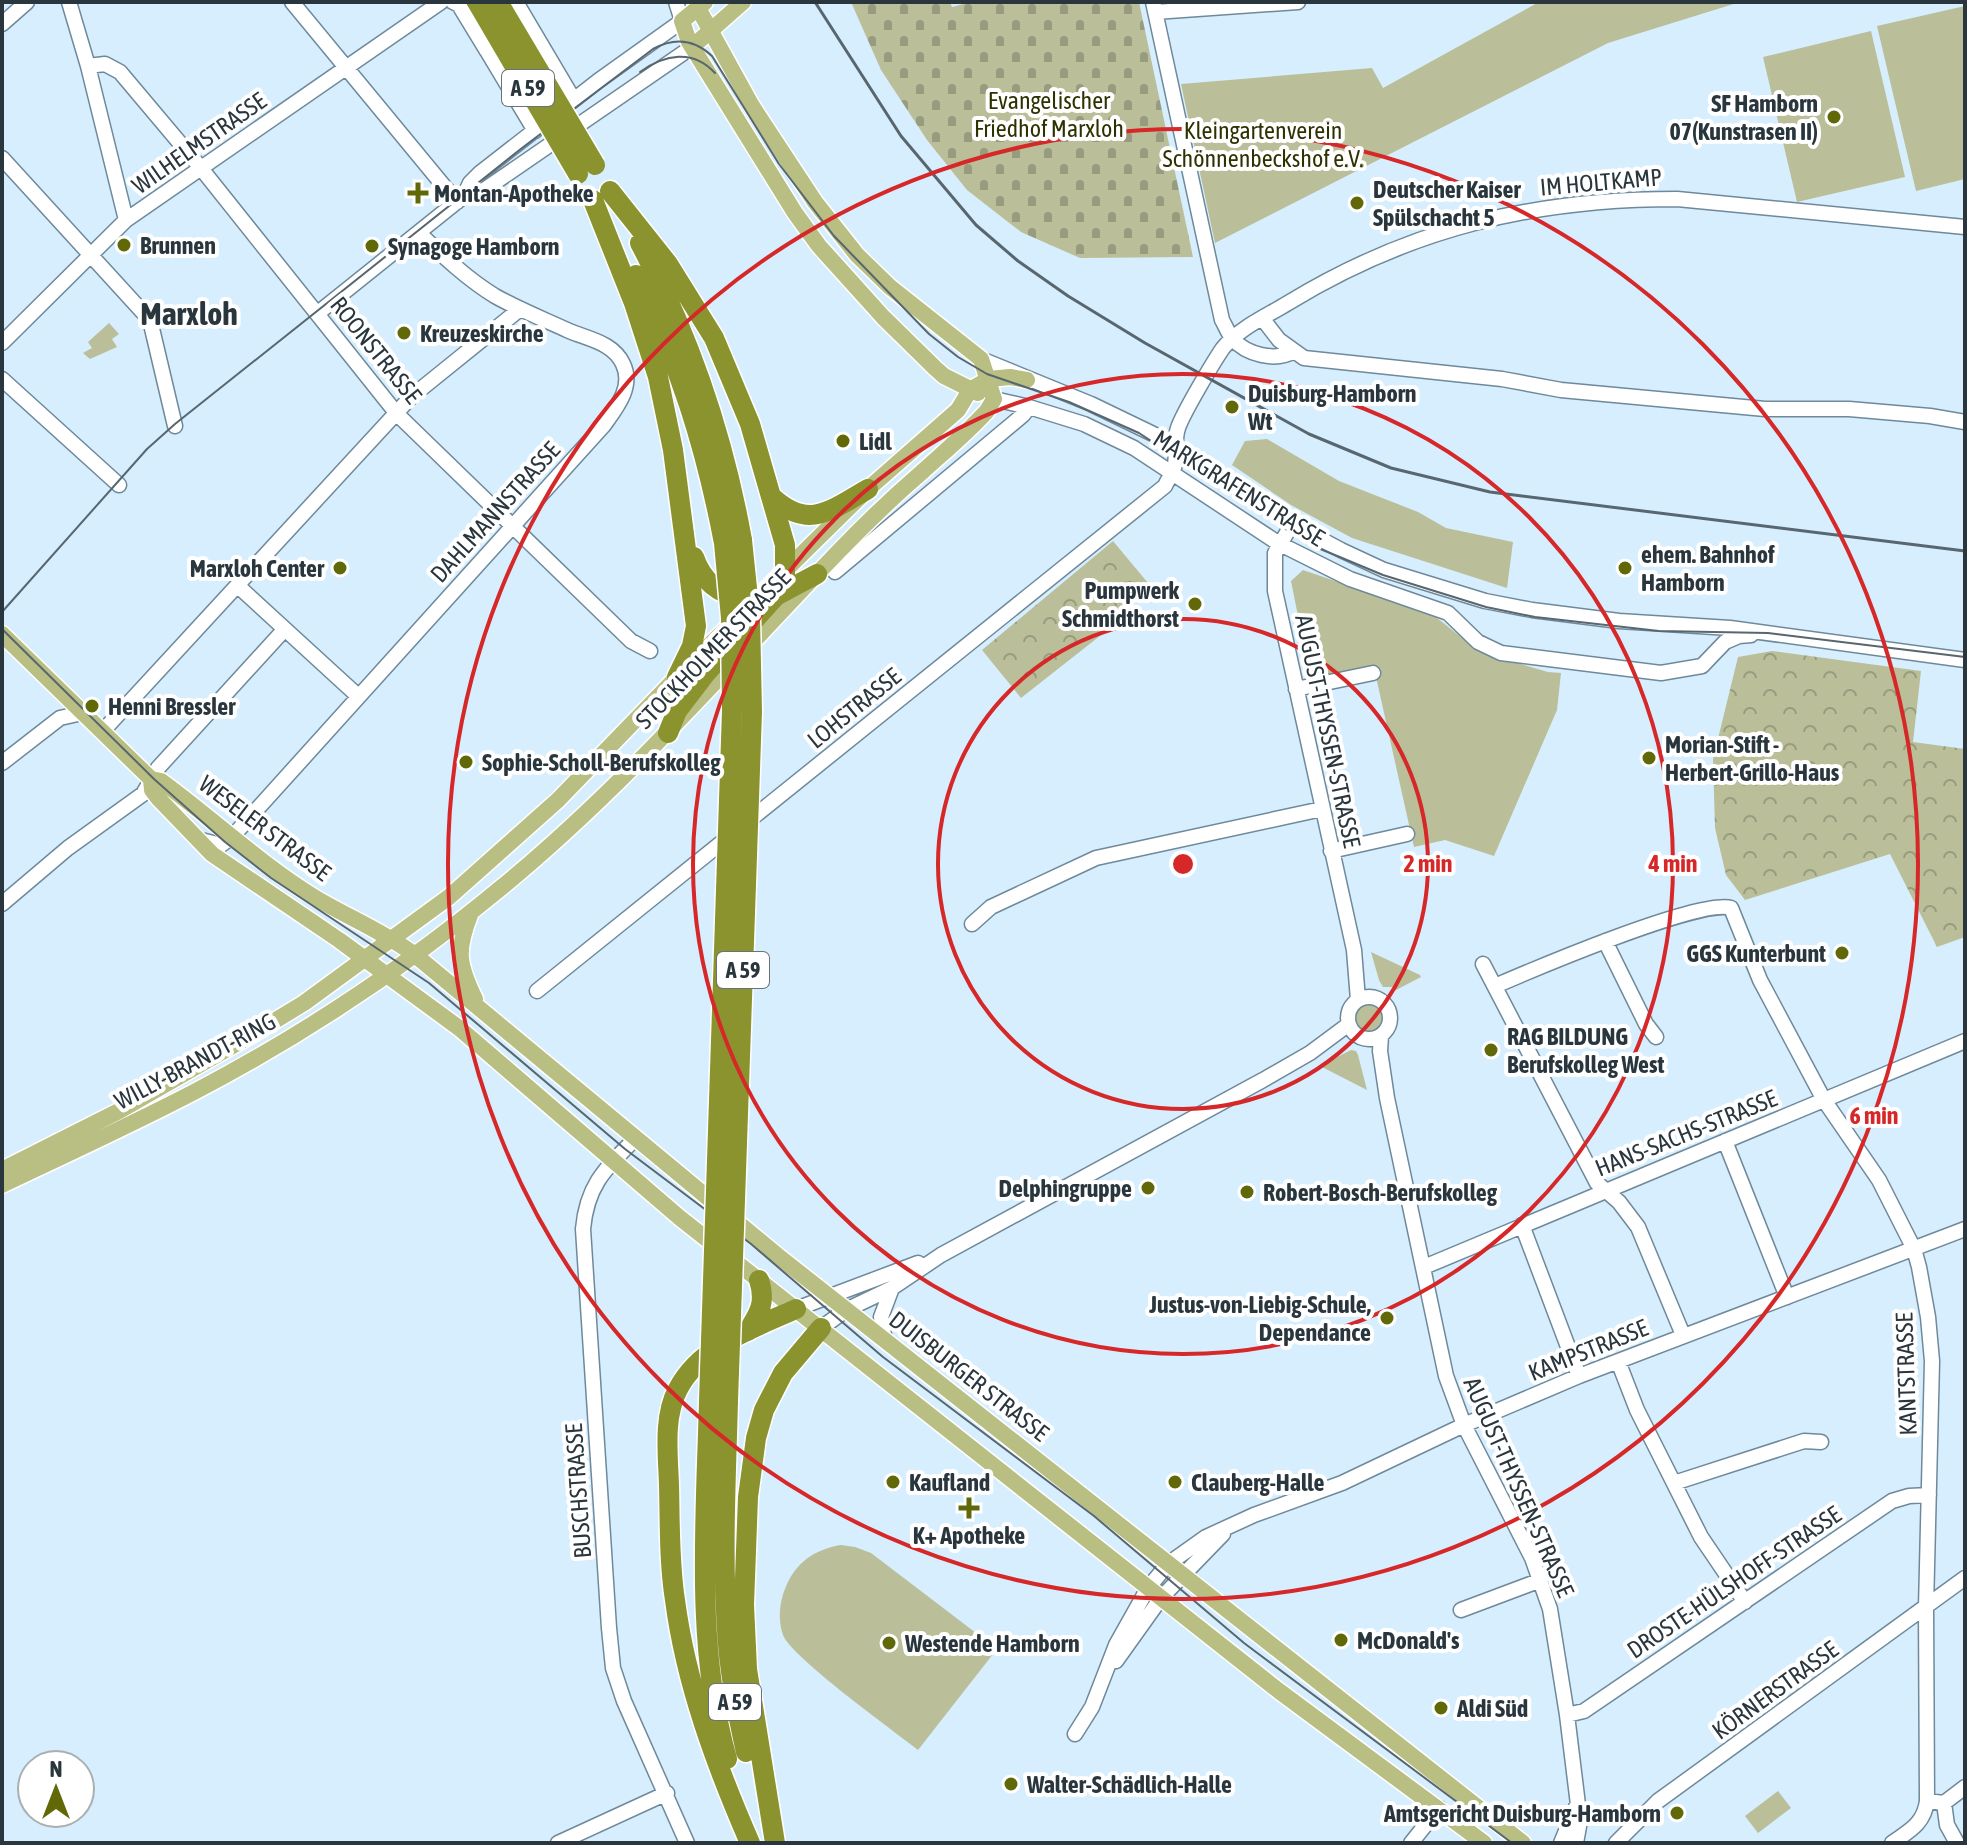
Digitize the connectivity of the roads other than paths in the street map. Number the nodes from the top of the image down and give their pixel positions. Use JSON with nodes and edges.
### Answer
{"nodes":[{"id":1,"x":27,"y":2,"type":"edge"},
{"id":2,"x":69,"y":2,"type":"edge"},
{"id":3,"x":292,"y":2,"type":"edge"},
{"id":4,"x":441,"y":2,"type":"edge"},
{"id":5,"x":453,"y":2,"type":"edge"},
{"id":6,"x":477,"y":2,"type":"edge"},
{"id":7,"x":498,"y":2,"type":"edge"},
{"id":8,"x":516,"y":2,"type":"edge"},
{"id":9,"x":676,"y":2,"type":"edge"},
{"id":10,"x":743,"y":2,"type":"edge"},
{"id":11,"x":1298,"y":2,"type":"edge"},
{"id":12,"x":699,"y":4,"type":"edge"},
{"id":13,"x":1154,"y":7,"type":"edge"},
{"id":14,"x":682,"y":21,"type":"junction"},
{"id":15,"x":2,"y":24,"type":"edge"},
{"id":16,"x":532,"y":28,"type":"junction"},
{"id":17,"x":710,"y":31,"type":"junction"},
{"id":18,"x":692,"y":47,"type":"junction"},
{"id":19,"x":487,"y":51,"type":"junction"},
{"id":20,"x":88,"y":66,"type":"junction"},
{"id":21,"x":346,"y":69,"type":"junction"},
{"id":22,"x":574,"y":100,"type":"junction"},
{"id":23,"x":535,"y":131,"type":"junction"},
{"id":24,"x":2,"y":158,"type":"edge"},
{"id":25,"x":200,"y":167,"type":"junction"},
{"id":26,"x":587,"y":170,"type":"junction"},
{"id":27,"x":602,"y":195,"type":"junction"},
{"id":28,"x":460,"y":199,"type":"junction"},
{"id":29,"x":126,"y":220,"type":"junction"},
{"id":30,"x":1965,"y":227,"type":"edge"},
{"id":31,"x":419,"y":233,"type":"junction"},
{"id":32,"x":89,"y":255,"type":"junction"},
{"id":33,"x":520,"y":309,"type":"junction"},
{"id":34,"x":318,"y":313,"type":"junction"},
{"id":35,"x":1262,"y":318,"type":"junction"},
{"id":36,"x":1233,"y":338,"type":"junction"},
{"id":37,"x":2,"y":343,"type":"edge"},
{"id":38,"x":1294,"y":351,"type":"junction"},
{"id":39,"x":981,"y":359,"type":"junction"},
{"id":40,"x":2,"y":379,"type":"edge"},
{"id":41,"x":987,"y":380,"type":"junction"},
{"id":42,"x":1027,"y":380,"type":"junction"},
{"id":43,"x":970,"y":390,"type":"junction"},
{"id":44,"x":994,"y":399,"type":"junction"},
{"id":45,"x":1029,"y":407,"type":"junction"},
{"id":46,"x":397,"y":414,"type":"junction"},
{"id":47,"x":1965,"y":422,"type":"edge"},
{"id":48,"x":175,"y":426,"type":"dead end"},
{"id":49,"x":1176,"y":445,"type":"junction"},
{"id":50,"x":1172,"y":473,"type":"junction"},
{"id":51,"x":119,"y":485,"type":"dead end"},
{"id":52,"x":868,"y":489,"type":"junction"},
{"id":53,"x":772,"y":497,"type":"junction"},
{"id":54,"x":1292,"y":524,"type":"junction"},
{"id":55,"x":511,"y":526,"type":"junction"},
{"id":56,"x":685,"y":535,"type":"junction"},
{"id":57,"x":1278,"y":543,"type":"junction"},
{"id":58,"x":786,"y":569,"type":"junction"},
{"id":59,"x":826,"y":573,"type":"junction"},
{"id":60,"x":238,"y":586,"type":"junction"},
{"id":61,"x":765,"y":598,"type":"junction"},
{"id":62,"x":284,"y":630,"type":"junction"},
{"id":63,"x":2,"y":634,"type":"edge"},
{"id":64,"x":1768,"y":635,"type":"junction"},
{"id":65,"x":650,"y":651,"type":"dead end"},
{"id":66,"x":1965,"y":660,"type":"edge"},
{"id":67,"x":1373,"y":673,"type":"dead end"},
{"id":68,"x":677,"y":677,"type":"junction"},
{"id":69,"x":1296,"y":689,"type":"junction"},
{"id":70,"x":358,"y":696,"type":"junction"},
{"id":71,"x":82,"y":713,"type":"junction"},
{"id":72,"x":102,"y":732,"type":"junction"},
{"id":73,"x":668,"y":733,"type":"junction"},
{"id":74,"x":2,"y":763,"type":"edge"},
{"id":75,"x":151,"y":779,"type":"junction"},
{"id":76,"x":1322,"y":809,"type":"junction"},
{"id":77,"x":1407,"y":834,"type":"dead end"},
{"id":78,"x":201,"y":840,"type":"junction"},
{"id":79,"x":238,"y":842,"type":"junction"},
{"id":80,"x":1331,"y":851,"type":"junction"},
{"id":81,"x":220,"y":859,"type":"junction"},
{"id":82,"x":2,"y":904,"type":"edge"},
{"id":83,"x":472,"y":912,"type":"junction"},
{"id":84,"x":972,"y":924,"type":"dead end"},
{"id":85,"x":1605,"y":941,"type":"junction"},
{"id":86,"x":379,"y":949,"type":"junction"},
{"id":87,"x":409,"y":960,"type":"junction"},
{"id":88,"x":1483,"y":964,"type":"dead end"},
{"id":89,"x":387,"y":974,"type":"junction"},
{"id":90,"x":1495,"y":986,"type":"junction"},
{"id":91,"x":537,"y":991,"type":"dead end"},
{"id":92,"x":1365,"y":998,"type":"junction"},
{"id":93,"x":477,"y":1004,"type":"junction"},
{"id":94,"x":1356,"y":1032,"type":"junction"},
{"id":95,"x":1381,"y":1036,"type":"junction"},
{"id":96,"x":1656,"y":1037,"type":"dead end"},
{"id":97,"x":1965,"y":1041,"type":"edge"},
{"id":98,"x":1387,"y":1098,"type":"junction"},
{"id":99,"x":1824,"y":1100,"type":"junction"},
{"id":100,"x":635,"y":1139,"type":"junction"},
{"id":101,"x":1725,"y":1141,"type":"junction"},
{"id":102,"x":613,"y":1161,"type":"junction"},
{"id":103,"x":2,"y":1170,"type":"edge"},
{"id":104,"x":2,"y":1185,"type":"edge"},
{"id":105,"x":1604,"y":1190,"type":"junction"},
{"id":106,"x":1522,"y":1225,"type":"junction"},
{"id":107,"x":1965,"y":1229,"type":"edge"},
{"id":108,"x":1914,"y":1249,"type":"junction"},
{"id":109,"x":941,"y":1255,"type":"junction"},
{"id":110,"x":1424,"y":1267,"type":"junction"},
{"id":111,"x":759,"y":1280,"type":"junction"},
{"id":112,"x":892,"y":1288,"type":"junction"},
{"id":113,"x":829,"y":1296,"type":"junction"},
{"id":114,"x":1787,"y":1297,"type":"junction"},
{"id":115,"x":796,"y":1309,"type":"junction"},
{"id":116,"x":846,"y":1310,"type":"junction"},
{"id":117,"x":821,"y":1328,"type":"junction"},
{"id":118,"x":748,"y":1331,"type":"junction"},
{"id":119,"x":1683,"y":1335,"type":"junction"},
{"id":120,"x":885,"y":1341,"type":"junction"},
{"id":121,"x":1618,"y":1361,"type":"junction"},
{"id":122,"x":1579,"y":1376,"type":"junction"},
{"id":123,"x":719,"y":1401,"type":"junction"},
{"id":124,"x":1464,"y":1425,"type":"junction"},
{"id":125,"x":1821,"y":1442,"type":"dead end"},
{"id":126,"x":1674,"y":1483,"type":"junction"},
{"id":127,"x":1929,"y":1495,"type":"junction"},
{"id":128,"x":1175,"y":1570,"type":"junction"},
{"id":129,"x":1965,"y":1578,"type":"edge"},
{"id":130,"x":1541,"y":1580,"type":"junction"},
{"id":131,"x":1155,"y":1593,"type":"junction"},
{"id":132,"x":1745,"y":1602,"type":"junction"},
{"id":133,"x":1926,"y":1608,"type":"junction"},
{"id":134,"x":1461,"y":1610,"type":"dead end"},
{"id":135,"x":1567,"y":1715,"type":"junction"},
{"id":136,"x":1075,"y":1734,"type":"dead end"},
{"id":137,"x":1965,"y":1787,"type":"edge"},
{"id":138,"x":667,"y":1793,"type":"junction"},
{"id":139,"x":1927,"y":1801,"type":"junction"},
{"id":140,"x":1578,"y":1802,"type":"junction"},
{"id":141,"x":1944,"y":1803,"type":"junction"},
{"id":142,"x":1439,"y":1808,"type":"junction"},
{"id":143,"x":558,"y":1843,"type":"edge"},
{"id":144,"x":687,"y":1843,"type":"edge"},
{"id":145,"x":751,"y":1843,"type":"edge"},
{"id":146,"x":775,"y":1843,"type":"edge"},
{"id":147,"x":1411,"y":1843,"type":"edge"},
{"id":148,"x":1484,"y":1843,"type":"edge"},
{"id":149,"x":1523,"y":1843,"type":"edge"},
{"id":150,"x":1561,"y":1843,"type":"edge"},
{"id":151,"x":1576,"y":1843,"type":"edge"},
{"id":152,"x":1616,"y":1843,"type":"edge"},
{"id":153,"x":1892,"y":1843,"type":"edge"},
{"id":154,"x":1957,"y":1843,"type":"edge"}],
"edges":[{"from":1,"to":15,"type":"street"},
{"from":2,"to":20,"type":"street"},
{"from":3,"to":21,"type":"street"},
{"from":4,"to":21,"type":"street","name":"WILHELMSTRASSE"},
{"from":5,"to":19,"type":"street"},
{"from":6,"to":26,"type":"highway","number":"A 59","bridge":true},
{"from":7,"to":26,"type":"highway","number":"A 59","bridge":true},
{"from":8,"to":16,"type":"street"},
{"from":9,"to":14,"type":"street"},
{"from":10,"to":17,"type":"main road"},
{"from":11,"to":13,"type":"street"},
{"from":12,"to":14,"type":"main road"},
{"from":12,"to":17,"type":"main road"},
{"from":13,"to":36,"type":"street"},
{"from":14,"to":18,"type":"main road"},
{"from":14,"to":22,"type":"street"},
{"from":16,"to":19,"type":"street"},
{"from":16,"to":22,"type":"street"},
{"from":17,"to":18,"type":"main road"},
{"from":17,"to":39,"type":"main road"},
{"from":18,"to":28,"type":"street"},
{"from":18,"to":43,"type":"main road"},
{"from":19,"to":23,"type":"street"},
{"from":20,"to":25,"type":"street","name":"ROONSTRASSE"},
{"from":20,"to":29,"type":"street"},
{"from":21,"to":25,"type":"street","name":"WILHELMSTRASSE"},
{"from":21,"to":28,"type":"street"},
{"from":22,"to":23,"type":"street"},
{"from":23,"to":28,"type":"street"},
{"from":24,"to":32,"type":"street"},
{"from":25,"to":29,"type":"street","name":"WILHELMSTRASSE"},
{"from":25,"to":34,"type":"street","name":"ROONSTRASSE"},
{"from":26,"to":27,"type":"highway","number":"A 59"},
{"from":27,"to":53,"type":"highway"},
{"from":27,"to":56,"type":"highway"},
{"from":27,"to":123,"type":"highway","number":"A 59","bridge":true},
{"from":28,"to":31,"type":"street"},
{"from":29,"to":32,"type":"street","name":"WILHELMSTRASSE"},
{"from":30,"to":35,"type":"street","name":"IM HOLTKAMP"},
{"from":31,"to":33,"type":"street","name":"DAHLMANNSTRASSE"},
{"from":31,"to":34,"type":"street"},
{"from":32,"to":37,"type":"street","name":"WILHELMSTRASSE"},
{"from":32,"to":48,"type":"street"},
{"from":33,"to":46,"type":"street"},
{"from":33,"to":55,"type":"street","name":"DAHLMANNSTRASSE"},
{"from":34,"to":46,"type":"street","name":"ROONSTRASSE"},
{"from":35,"to":36,"type":"street","name":"IM HOLTKAMP"},
{"from":35,"to":38,"type":"street"},
{"from":36,"to":38,"type":"street"},
{"from":36,"to":49,"type":"street"},
{"from":38,"to":47,"type":"street"},
{"from":39,"to":41,"type":"main road"},
{"from":39,"to":42,"type":"street","name":"MARKGRAFENSTRASSE"},
{"from":40,"to":51,"type":"street"},
{"from":41,"to":42,"type":"main road"},
{"from":41,"to":43,"type":"main road","name":"STOCKHOLMER STRASSE"},
{"from":41,"to":44,"type":"main road"},
{"from":42,"to":49,"type":"street","name":"MARKGRAFENSTRASSE"},
{"from":43,"to":44,"type":"main road"},
{"from":43,"to":52,"type":"main road","name":"STOCKHOLMER STRASSE"},
{"from":44,"to":45,"type":"street","name":"MARKGRAFENSTRASSE"},
{"from":44,"to":59,"type":"main road","name":"STOCKHOLMER STRASSE"},
{"from":45,"to":50,"type":"street","name":"MARKGRAFENSTRASSE"},
{"from":45,"to":59,"type":"street","name":"STOCKHOLMER STRASSE"},
{"from":46,"to":55,"type":"street","name":"ROONSTRASSE"},
{"from":46,"to":60,"type":"street"},
{"from":49,"to":50,"type":"street"},
{"from":49,"to":54,"type":"street","name":"MARKGRAFENSTRASSE"},
{"from":50,"to":57,"type":"street","name":"MARKGRAFENSTRASSE"},
{"from":50,"to":91,"type":"street","name":"LOHSTRASSE"},
{"from":52,"to":53,"type":"highway"},
{"from":52,"to":58,"type":"main road","name":"STOCKHOLMER STRASSE"},
{"from":53,"to":58,"type":"highway"},
{"from":54,"to":57,"type":"street"},
{"from":54,"to":64,"type":"street","name":"MARKGRAFENSTRASSE"},
{"from":55,"to":65,"type":"street","name":"ROONSTRASSE"},
{"from":55,"to":70,"type":"street","name":"DAHLMANNSTRASSE"},
{"from":56,"to":61,"type":"highway"},
{"from":56,"to":68,"type":"highway"},
{"from":57,"to":64,"type":"street","name":"MARKGRAFENSTRASSE"},
{"from":57,"to":69,"type":"street","name":"AUGUST-THYSSEN-STRASSE"},
{"from":58,"to":61,"type":"highway"},
{"from":59,"to":61,"type":"highway"},
{"from":59,"to":73,"type":"main road","name":"STOCKHOLMER STRASSE"},
{"from":60,"to":62,"type":"street"},
{"from":60,"to":72,"type":"street"},
{"from":61,"to":68,"type":"main road","name":"STOCKHOLMER STRASSE"},
{"from":61,"to":73,"type":"highway"},
{"from":62,"to":70,"type":"street"},
{"from":62,"to":75,"type":"street"},
{"from":63,"to":71,"type":"main road","name":"WESELER STRASSE"},
{"from":64,"to":66,"type":"street","name":"MARKGRAFENSTRASSE"},
{"from":67,"to":69,"type":"street"},
{"from":68,"to":86,"type":"main road","name":"STOCKHOLMER STRASSE"},
{"from":69,"to":76,"type":"street","name":"AUGUST-THYSSEN-STRASSE"},
{"from":70,"to":79,"type":"street","name":"DAHLMANNSTRASSE"},
{"from":71,"to":72,"type":"main road","name":"WESELER STRASSE"},
{"from":71,"to":74,"type":"street"},
{"from":72,"to":75,"type":"main road","name":"WESELER STRASSE"},
{"from":73,"to":83,"type":"main road","name":"STOCKHOLMER STRASSE"},
{"from":75,"to":78,"type":"main road","name":"WESELER STRASSE"},
{"from":75,"to":79,"type":"main road","name":"WESELER STRASSE"},
{"from":75,"to":82,"type":"street"},
{"from":76,"to":80,"type":"street","name":"AUGUST-THYSSEN-STRASSE"},
{"from":76,"to":84,"type":"street"},
{"from":77,"to":80,"type":"street"},
{"from":78,"to":79,"type":"street"},
{"from":78,"to":81,"type":"main road","name":"WESELER STRASSE"},
{"from":79,"to":81,"type":"street"},
{"from":79,"to":86,"type":"main road","name":"WESELER STRASSE"},
{"from":80,"to":92,"type":"street","name":"AUGUST-THYSSEN-STRASSE"},
{"from":81,"to":86,"type":"main road","name":"WESELER STRASSE"},
{"from":83,"to":87,"type":"main road","name":"STOCKHOLMER STRASSE"},
{"from":83,"to":93,"type":"main road"},
{"from":85,"to":90,"type":"street"},
{"from":85,"to":96,"type":"street"},
{"from":85,"to":99,"type":"street","name":"KANTSTRASSE"},
{"from":86,"to":87,"type":"main road","name":"DUISBURGER STRASSE"},
{"from":86,"to":89,"type":"main road"},
{"from":86,"to":103,"type":"main road","name":"WILLY-BRANDT-RING"},
{"from":87,"to":89,"type":"main road","name":"WILLY-BRANDT-RING"},
{"from":87,"to":93,"type":"main road","name":"DUISBURGER STRASSE"},
{"from":88,"to":90,"type":"street"},
{"from":89,"to":102,"type":"main road"},
{"from":89,"to":104,"type":"main road","name":"WILLY-BRANDT-RING"},
{"from":90,"to":105,"type":"street"},
{"from":92,"to":94,"type":"street"},
{"from":92,"to":95,"type":"street"},
{"from":93,"to":100,"type":"main road","name":"DUISBURGER STRASSE"},
{"from":94,"to":95,"type":"street"},
{"from":94,"to":98,"type":"street","name":"AUGUST-THYSSEN-STRASSE"},
{"from":94,"to":109,"type":"street"},
{"from":95,"to":98,"type":"street","name":"AUGUST-THYSSEN-STRASSE"},
{"from":97,"to":99,"type":"street","name":"HANS-SACHS-STRASSE"},
{"from":98,"to":110,"type":"street","name":"AUGUST-THYSSEN-STRASSE"},
{"from":99,"to":101,"type":"street","name":"HANS-SACHS-STRASSE"},
{"from":99,"to":108,"type":"street","name":"KANTSTRASSE"},
{"from":100,"to":102,"type":"street","name":"BUSCHSTRASSE"},
{"from":100,"to":113,"type":"main road","name":"DUISBURGER STRASSE"},
{"from":101,"to":105,"type":"street","name":"HANS-SACHS-STRASSE"},
{"from":101,"to":114,"type":"street"},
{"from":102,"to":111,"type":"main road"},
{"from":102,"to":138,"type":"street","name":"BUSCHSTRASSE"},
{"from":105,"to":106,"type":"street","name":"HANS-SACHS-STRASSE"},
{"from":105,"to":119,"type":"street"},
{"from":106,"to":110,"type":"street","name":"HANS-SACHS-STRASSE"},
{"from":106,"to":122,"type":"street"},
{"from":107,"to":108,"type":"street","name":"KAMPSTRASSE"},
{"from":108,"to":114,"type":"street","name":"KAMPSTRASSE"},
{"from":108,"to":127,"type":"street","name":"KANTSTRASSE"},
{"from":109,"to":112,"type":"street"},
{"from":109,"to":113,"type":"street"},
{"from":110,"to":124,"type":"street","name":"AUGUST-THYSSEN-STRASSE"},
{"from":111,"to":115,"type":"main road"},
{"from":111,"to":118,"type":"highway"},
{"from":112,"to":116,"type":"street"},
{"from":112,"to":120,"type":"street"},
{"from":113,"to":115,"type":"street"},
{"from":113,"to":116,"type":"main road","name":"DUISBURGER STRASSE"},
{"from":114,"to":119,"type":"street","name":"KAMPSTRASSE"},
{"from":115,"to":117,"type":"main road"},
{"from":115,"to":118,"type":"highway"},
{"from":116,"to":117,"type":"street"},
{"from":116,"to":120,"type":"main road","name":"DUISBURGER STRASSE"},
{"from":117,"to":131,"type":"main road"},
{"from":117,"to":146,"type":"highway"},
{"from":118,"to":145,"type":"highway"},
{"from":119,"to":121,"type":"street","name":"KAMPSTRASSE"},
{"from":120,"to":128,"type":"main road","name":"DUISBURGER STRASSE"},
{"from":121,"to":122,"type":"street","name":"KAMPSTRASSE"},
{"from":121,"to":126,"type":"street"},
{"from":122,"to":124,"type":"street","name":"KAMPSTRASSE"},
{"from":123,"to":145,"type":"highway","number":"A 59"},
{"from":123,"to":146,"type":"highway","number":"A 59"},
{"from":124,"to":128,"type":"street","name":"KAMPSTRASSE"},
{"from":124,"to":130,"type":"street","name":"AUGUST-THYSSEN-STRASSE"},
{"from":125,"to":126,"type":"street"},
{"from":126,"to":132,"type":"street"},
{"from":127,"to":132,"type":"street","name":"DROSTE-HÜLSHOFF-STRASSE"},
{"from":127,"to":133,"type":"street","name":"KANTSTRASSE"},
{"from":128,"to":131,"type":"street","name":"KAMPSTRASSE"},
{"from":128,"to":149,"type":"main road","name":"DUISBURGER STRASSE"},
{"from":129,"to":133,"type":"street","name":"KÖRNERSTRASSE"},
{"from":130,"to":134,"type":"street"},
{"from":130,"to":135,"type":"street","name":"AUGUST-THYSSEN-STRASSE"},
{"from":131,"to":136,"type":"street","name":"KAMPSTRASSE"},
{"from":131,"to":142,"type":"main road"},
{"from":132,"to":135,"type":"street","name":"DROSTE-HÜLSHOFF-STRASSE"},
{"from":133,"to":139,"type":"street","name":"KANTSTRASSE"},
{"from":133,"to":152,"type":"street","name":"KÖRNERSTRASSE"},
{"from":135,"to":140,"type":"street","name":"AUGUST-THYSSEN-STRASSE"},
{"from":137,"to":141,"type":"street"},
{"from":138,"to":143,"type":"street"},
{"from":138,"to":144,"type":"street","name":"BUSCHSTRASSE"},
{"from":139,"to":141,"type":"street"},
{"from":139,"to":153,"type":"street"},
{"from":140,"to":150,"type":"street","name":"AUGUST-THYSSEN-STRASSE"},
{"from":140,"to":151,"type":"street","name":"AUGUST-THYSSEN-STRASSE"},
{"from":141,"to":154,"type":"street"},
{"from":142,"to":147,"type":"street"},
{"from":142,"to":148,"type":"main road"}]}
